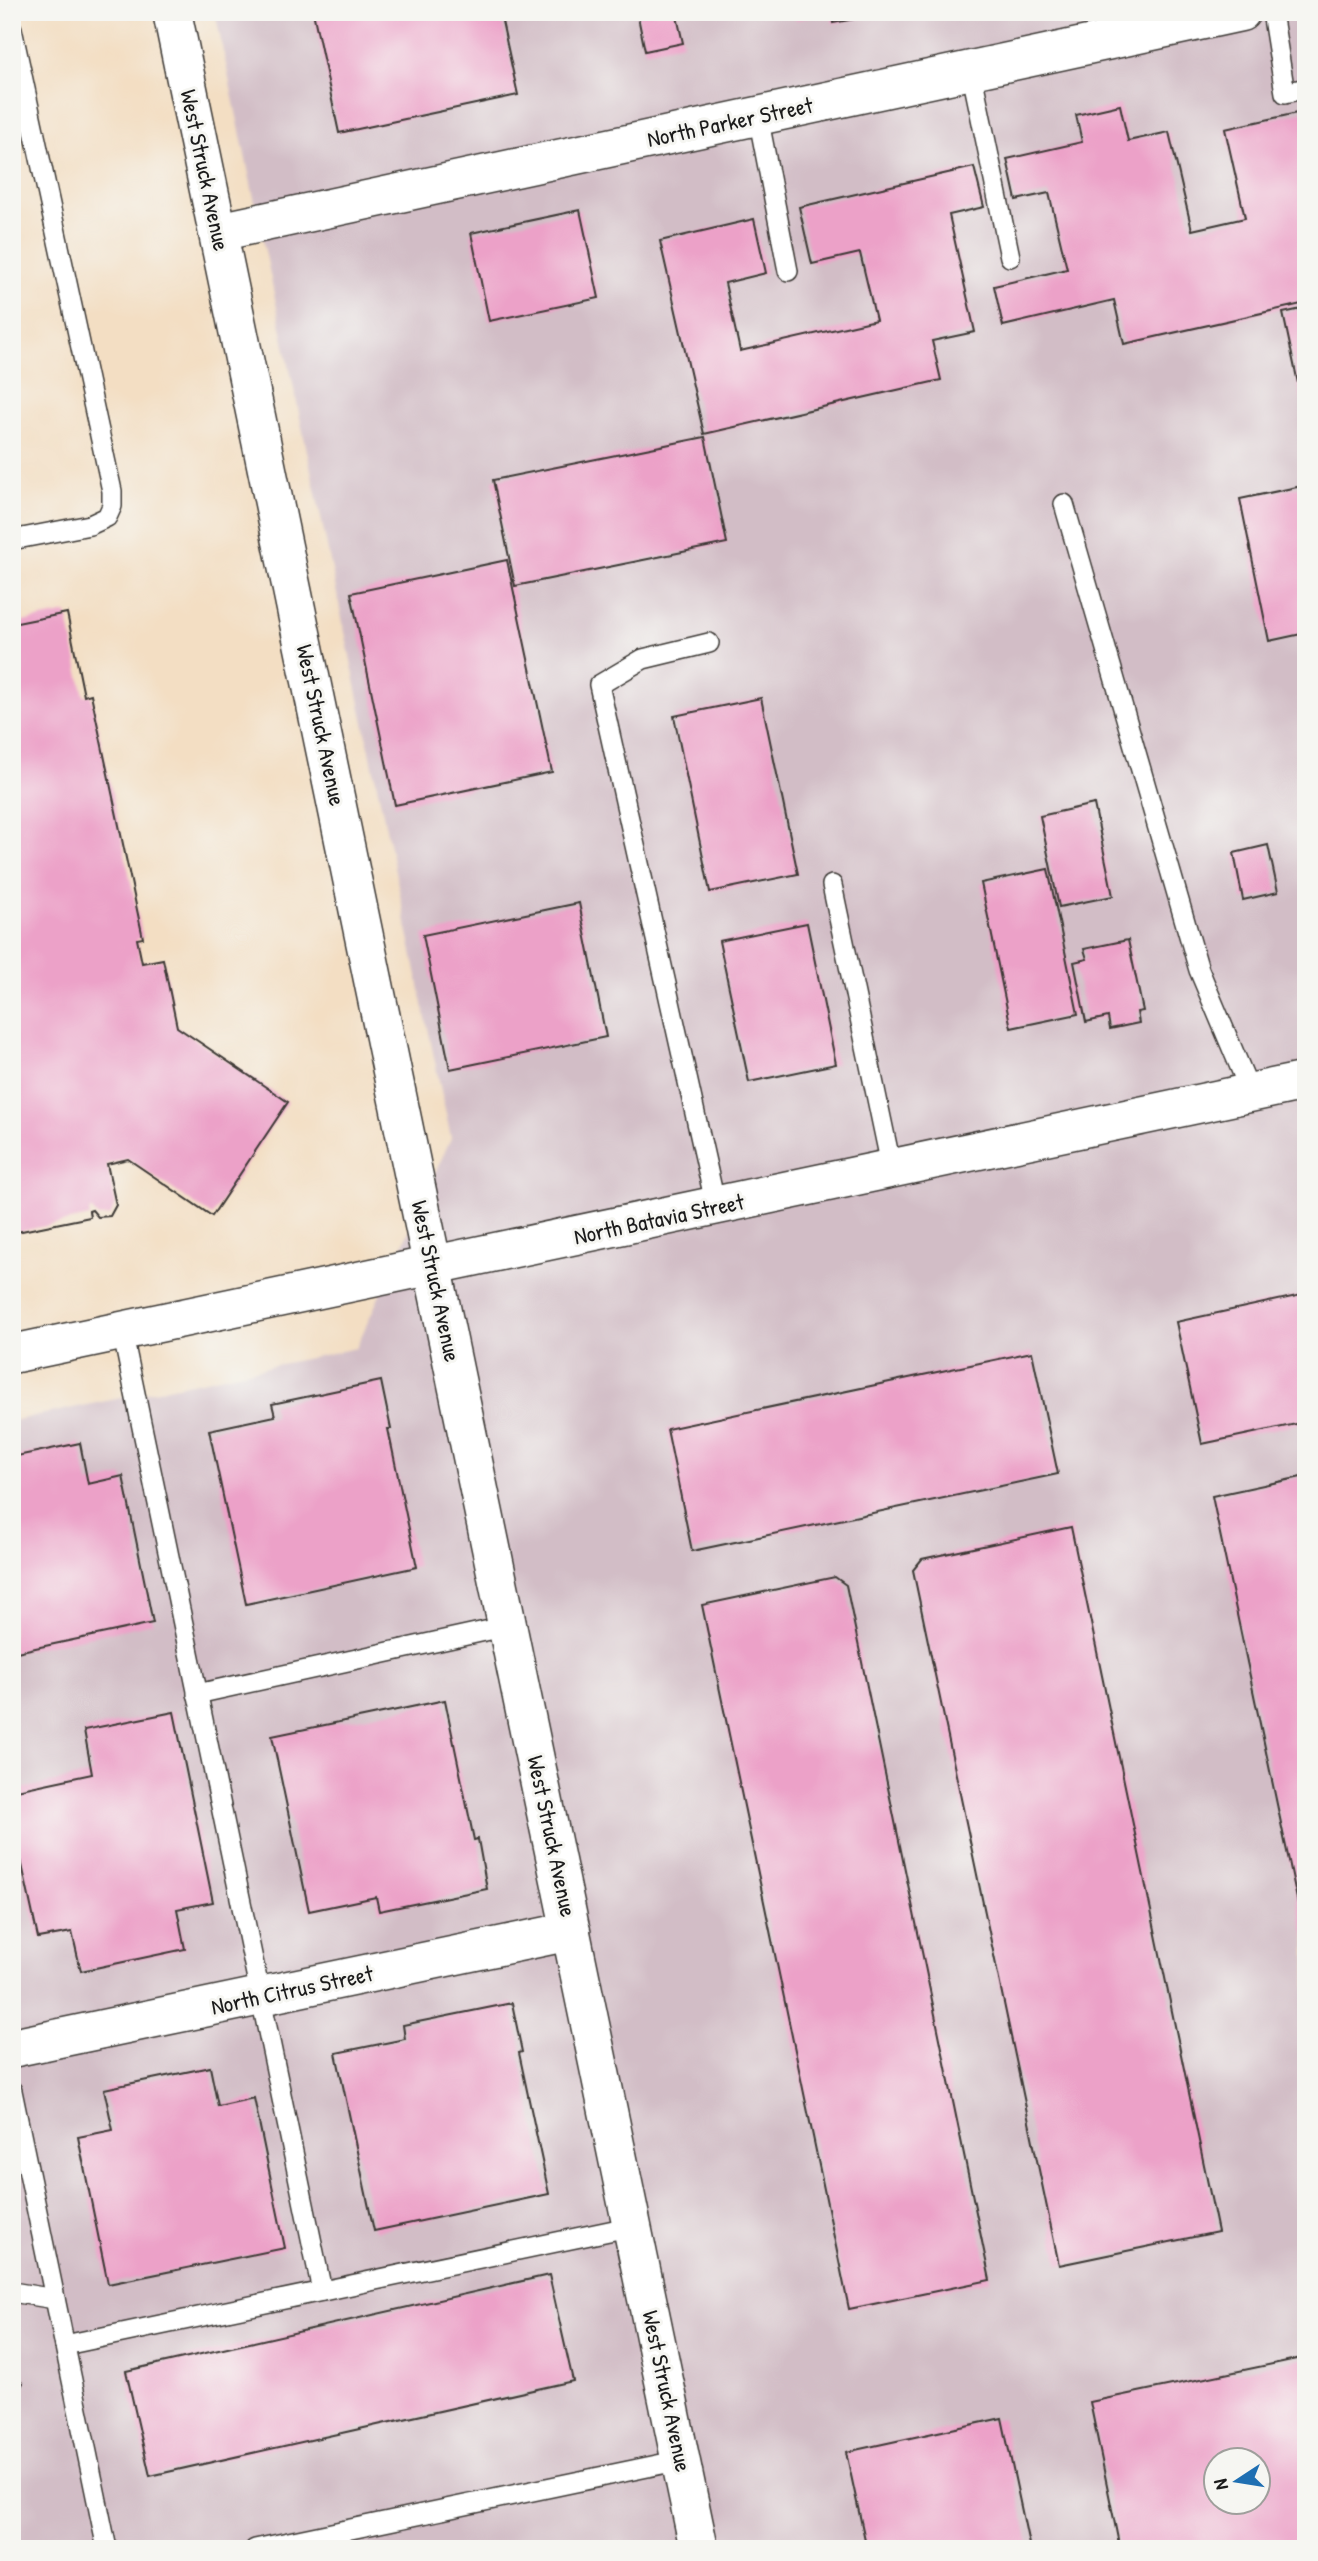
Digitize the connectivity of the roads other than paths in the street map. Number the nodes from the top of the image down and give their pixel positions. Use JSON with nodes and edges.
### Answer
{"nodes":[{"id":1,"x":172,"y":12,"type":"edge"},
{"id":2,"x":1241,"y":12,"type":"edge"},
{"id":3,"x":1272,"y":12,"type":"edge"},
{"id":4,"x":12,"y":29,"type":"edge"},
{"id":5,"x":971,"y":70,"type":"junction"},
{"id":6,"x":1306,"y":88,"type":"edge"},
{"id":7,"x":20,"y":101,"type":"edge"},
{"id":8,"x":758,"y":116,"type":"junction"},
{"id":9,"x":218,"y":232,"type":"junction"},
{"id":10,"x":1010,"y":257,"type":"dead end"},
{"id":11,"x":788,"y":271,"type":"dead end"},
{"id":12,"x":1064,"y":504,"type":"dead end"},
{"id":13,"x":12,"y":538,"type":"edge"},
{"id":14,"x":709,"y":643,"type":"dead end"},
{"id":15,"x":832,"y":885,"type":"dead end"},
{"id":16,"x":1306,"y":1082,"type":"edge"},
{"id":17,"x":1251,"y":1093,"type":"junction"},
{"id":18,"x":892,"y":1170,"type":"junction"},
{"id":19,"x":716,"y":1208,"type":"junction"},
{"id":20,"x":433,"y":1266,"type":"junction"},
{"id":21,"x":122,"y":1331,"type":"junction"},
{"id":22,"x":12,"y":1354,"type":"edge"},
{"id":23,"x":508,"y":1626,"type":"junction"},
{"id":24,"x":197,"y":1694,"type":"junction"},
{"id":25,"x":572,"y":1931,"type":"junction"},
{"id":26,"x":261,"y":1997,"type":"junction"},
{"id":27,"x":12,"y":2049,"type":"edge"},
{"id":28,"x":12,"y":2091,"type":"edge"},
{"id":29,"x":633,"y":2227,"type":"junction"},
{"id":30,"x":322,"y":2291,"type":"junction"},
{"id":31,"x":12,"y":2292,"type":"edge"},
{"id":32,"x":55,"y":2299,"type":"junction"},
{"id":33,"x":65,"y":2346,"type":"junction"},
{"id":34,"x":681,"y":2459,"type":"junction"},
{"id":35,"x":107,"y":2549,"type":"edge"},
{"id":36,"x":255,"y":2549,"type":"edge"},
{"id":37,"x":699,"y":2549,"type":"edge"}],
"edges":[{"from":1,"to":9,"type":"street","name":"West Struck Avenue"},
{"from":2,"to":5,"type":"street","name":"North Parker Street"},
{"from":3,"to":6,"type":"lane"},
{"from":4,"to":7,"type":"lane"},
{"from":5,"to":8,"type":"street","name":"North Parker Street"},
{"from":5,"to":10,"type":"lane"},
{"from":7,"to":13,"type":"lane"},
{"from":8,"to":9,"type":"street","name":"North Parker Street"},
{"from":8,"to":11,"type":"lane"},
{"from":9,"to":20,"type":"street","name":"West Struck Avenue"},
{"from":12,"to":17,"type":"lane"},
{"from":14,"to":19,"type":"lane"},
{"from":15,"to":18,"type":"lane"},
{"from":16,"to":17,"type":"street","name":"North Batavia Street"},
{"from":17,"to":18,"type":"street","name":"North Batavia Street"},
{"from":18,"to":19,"type":"street","name":"North Batavia Street"},
{"from":19,"to":20,"type":"street","name":"North Batavia Street"},
{"from":20,"to":21,"type":"street","name":"North Batavia Street"},
{"from":20,"to":23,"type":"street","name":"West Struck Avenue"},
{"from":21,"to":22,"type":"street","name":"North Batavia Street"},
{"from":21,"to":24,"type":"lane"},
{"from":23,"to":24,"type":"lane"},
{"from":23,"to":25,"type":"street","name":"West Struck Avenue"},
{"from":24,"to":26,"type":"lane"},
{"from":25,"to":26,"type":"street","name":"North Citrus Street"},
{"from":25,"to":29,"type":"street","name":"West Struck Avenue"},
{"from":26,"to":27,"type":"street","name":"North Citrus Street"},
{"from":26,"to":30,"type":"lane"},
{"from":28,"to":32,"type":"lane"},
{"from":29,"to":30,"type":"lane"},
{"from":29,"to":34,"type":"street","name":"West Struck Avenue"},
{"from":30,"to":33,"type":"lane"},
{"from":31,"to":32,"type":"lane"},
{"from":32,"to":33,"type":"lane"},
{"from":33,"to":35,"type":"lane"},
{"from":34,"to":36,"type":"lane"},
{"from":34,"to":37,"type":"street","name":"West Struck Avenue"}]}
